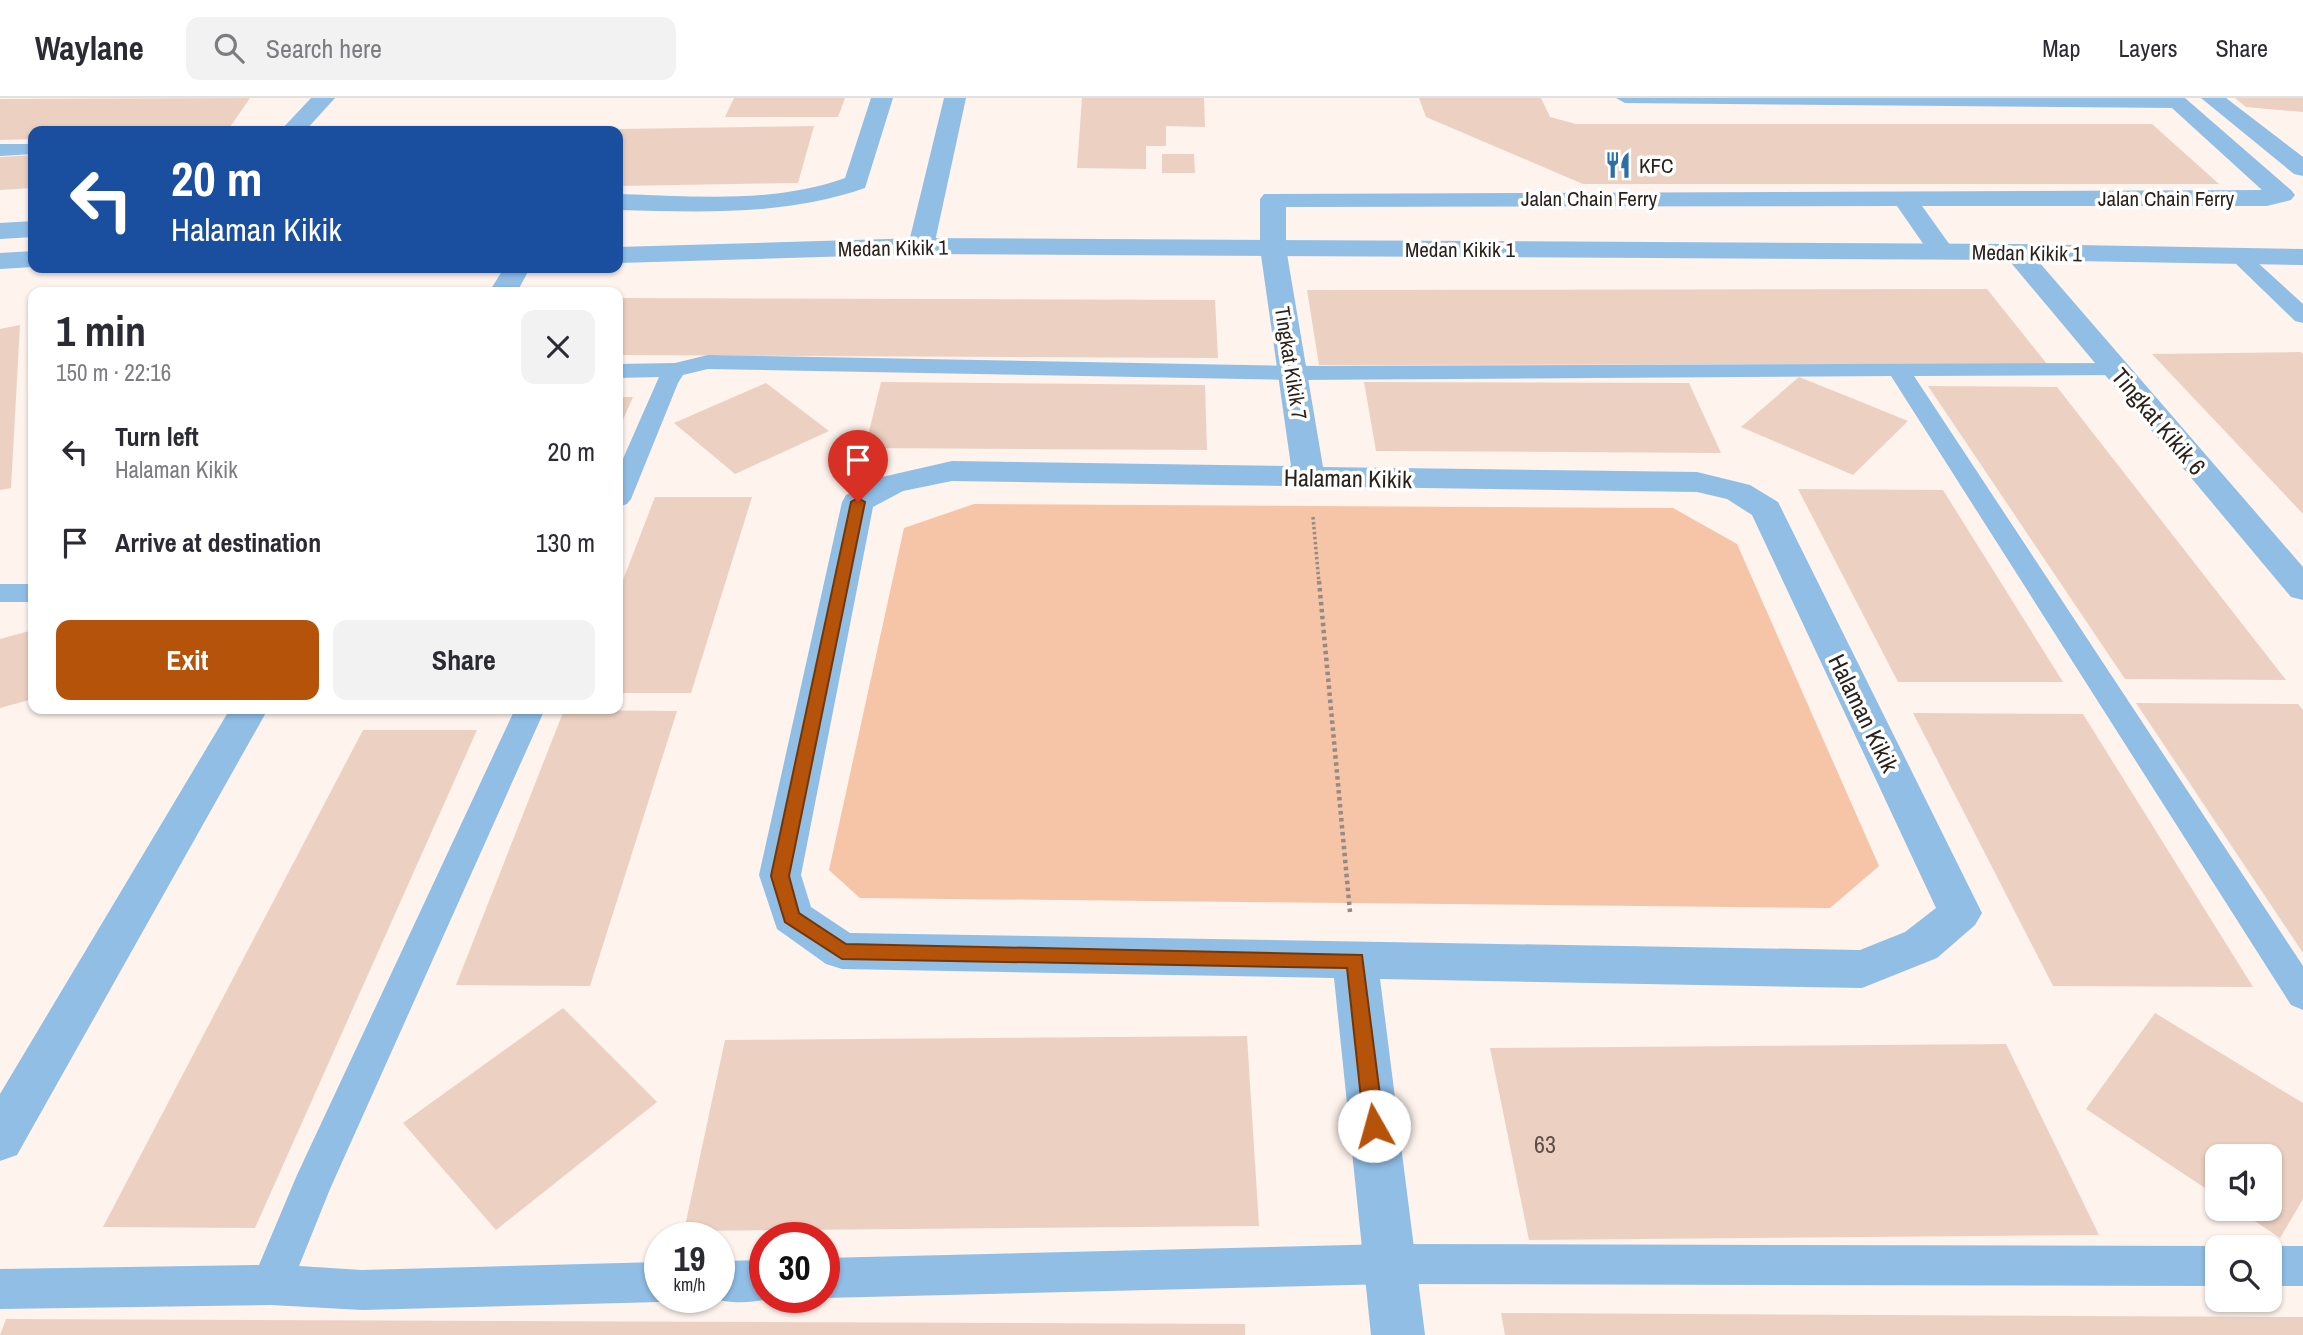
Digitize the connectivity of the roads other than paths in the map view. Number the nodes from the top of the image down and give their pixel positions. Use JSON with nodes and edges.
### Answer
{"nodes":[{"id":1,"x":324,"y":98,"type":"edge"},
{"id":2,"x":881,"y":98,"type":"edge"},
{"id":3,"x":955,"y":98,"type":"edge"},
{"id":4,"x":1625,"y":98,"type":"edge"},
{"id":5,"x":2213,"y":98,"type":"edge"},
{"id":6,"x":2175,"y":100,"type":"edge"},
{"id":7,"x":297,"y":126,"type":"edge"},
{"id":8,"x":28,"y":149,"type":"edge"},
{"id":9,"x":0,"y":150,"type":"edge"},
{"id":10,"x":2303,"y":169,"type":"edge"},
{"id":11,"x":1904,"y":198,"type":"junction"},
{"id":12,"x":1273,"y":199,"type":"joint"},
{"id":13,"x":623,"y":202,"type":"edge"},
{"id":14,"x":28,"y":229,"type":"edge"},
{"id":15,"x":0,"y":231,"type":"edge"},
{"id":16,"x":921,"y":246,"type":"junction"},
{"id":17,"x":1273,"y":248,"type":"junction"},
{"id":18,"x":1942,"y":252,"type":"junction"},
{"id":19,"x":2016,"y":252,"type":"junction"},
{"id":20,"x":623,"y":255,"type":"edge"},
{"id":21,"x":2239,"y":256,"type":"junction"},
{"id":22,"x":2303,"y":257,"type":"edge"},
{"id":23,"x":28,"y":259,"type":"edge"},
{"id":24,"x":0,"y":261,"type":"edge"},
{"id":25,"x":2303,"y":316,"type":"edge"},
{"id":26,"x":2114,"y":368,"type":"junction"},
{"id":27,"x":675,"y":370,"type":"junction"},
{"id":28,"x":623,"y":371,"type":"edge"},
{"id":29,"x":1899,"y":371,"type":"junction"},
{"id":30,"x":1293,"y":373,"type":"junction"},
{"id":31,"x":1309,"y":477,"type":"junction"},
{"id":32,"x":623,"y":487,"type":"edge"},
{"id":33,"x":2303,"y":589,"type":"edge"},
{"id":34,"x":0,"y":593,"type":"edge"},
{"id":35,"x":28,"y":593,"type":"edge"},
{"id":36,"x":246,"y":714,"type":"edge"},
{"id":37,"x":528,"y":714,"type":"edge"},
{"id":38,"x":1355,"y":960,"type":"junction"},
{"id":39,"x":2303,"y":995,"type":"edge"},
{"id":40,"x":0,"y":1139,"type":"edge"},
{"id":41,"x":1390,"y":1264,"type":"junction"},
{"id":42,"x":2205,"y":1266,"type":"edge"},
{"id":43,"x":2282,"y":1266,"type":"edge"},
{"id":44,"x":2303,"y":1266,"type":"edge"},
{"id":45,"x":840,"y":1278,"type":"edge"},
{"id":46,"x":644,"y":1282,"type":"edge"},
{"id":47,"x":271,"y":1285,"type":"junction"},
{"id":48,"x":0,"y":1289,"type":"edge"},
{"id":49,"x":1398,"y":1335,"type":"edge"}],
"edges":[{"from":1,"to":7,"type":"street"},
{"from":2,"to":13,"type":"street"},
{"from":3,"to":16,"type":"street"},
{"from":4,"to":6,"type":"lane"},
{"from":5,"to":10,"type":"street"},
{"from":6,"to":11,"type":"street","name":"Jalan Chain Ferry"},
{"from":8,"to":9,"type":"lane"},
{"from":11,"to":12,"type":"street","name":"Jalan Chain Ferry"},
{"from":11,"to":18,"type":"street"},
{"from":12,"to":17,"type":"street","name":"Tingkat Kikik 7"},
{"from":14,"to":15,"type":"street"},
{"from":16,"to":17,"type":"street","name":"Medan Kikik 1"},
{"from":16,"to":20,"type":"street","name":"Medan Kikik 1"},
{"from":17,"to":18,"type":"street","name":"Medan Kikik 1"},
{"from":17,"to":30,"type":"street","name":"Tingkat Kikik 7"},
{"from":18,"to":19,"type":"street","name":"Medan Kikik 1"},
{"from":19,"to":21,"type":"street","name":"Medan Kikik 1"},
{"from":19,"to":26,"type":"street","name":"Tingkat Kikik 6"},
{"from":21,"to":22,"type":"street","name":"Medan Kikik 1"},
{"from":21,"to":25,"type":"lane"},
{"from":23,"to":24,"type":"street"},
{"from":26,"to":29,"type":"lane"},
{"from":26,"to":33,"type":"street","name":"Tingkat Kikik 6"},
{"from":27,"to":28,"type":"lane"},
{"from":27,"to":30,"type":"lane"},
{"from":27,"to":32,"type":"lane"},
{"from":29,"to":30,"type":"lane"},
{"from":29,"to":39,"type":"lane"},
{"from":30,"to":31,"type":"street","name":"Tingkat Kikik 7"},
{"from":31,"to":38,"type":"street","name":"Halaman Kikik"},
{"from":31,"to":38,"type":"street","name":"Halaman Kikik"},
{"from":34,"to":35,"type":"lane"},
{"from":36,"to":40,"type":"street"},
{"from":37,"to":47,"type":"lane"},
{"from":38,"to":41,"type":"street"},
{"from":41,"to":42,"type":"lane"},
{"from":41,"to":45,"type":"lane"},
{"from":41,"to":49,"type":"street"},
{"from":43,"to":44,"type":"lane"},
{"from":46,"to":47,"type":"lane"},
{"from":47,"to":48,"type":"lane"}]}
